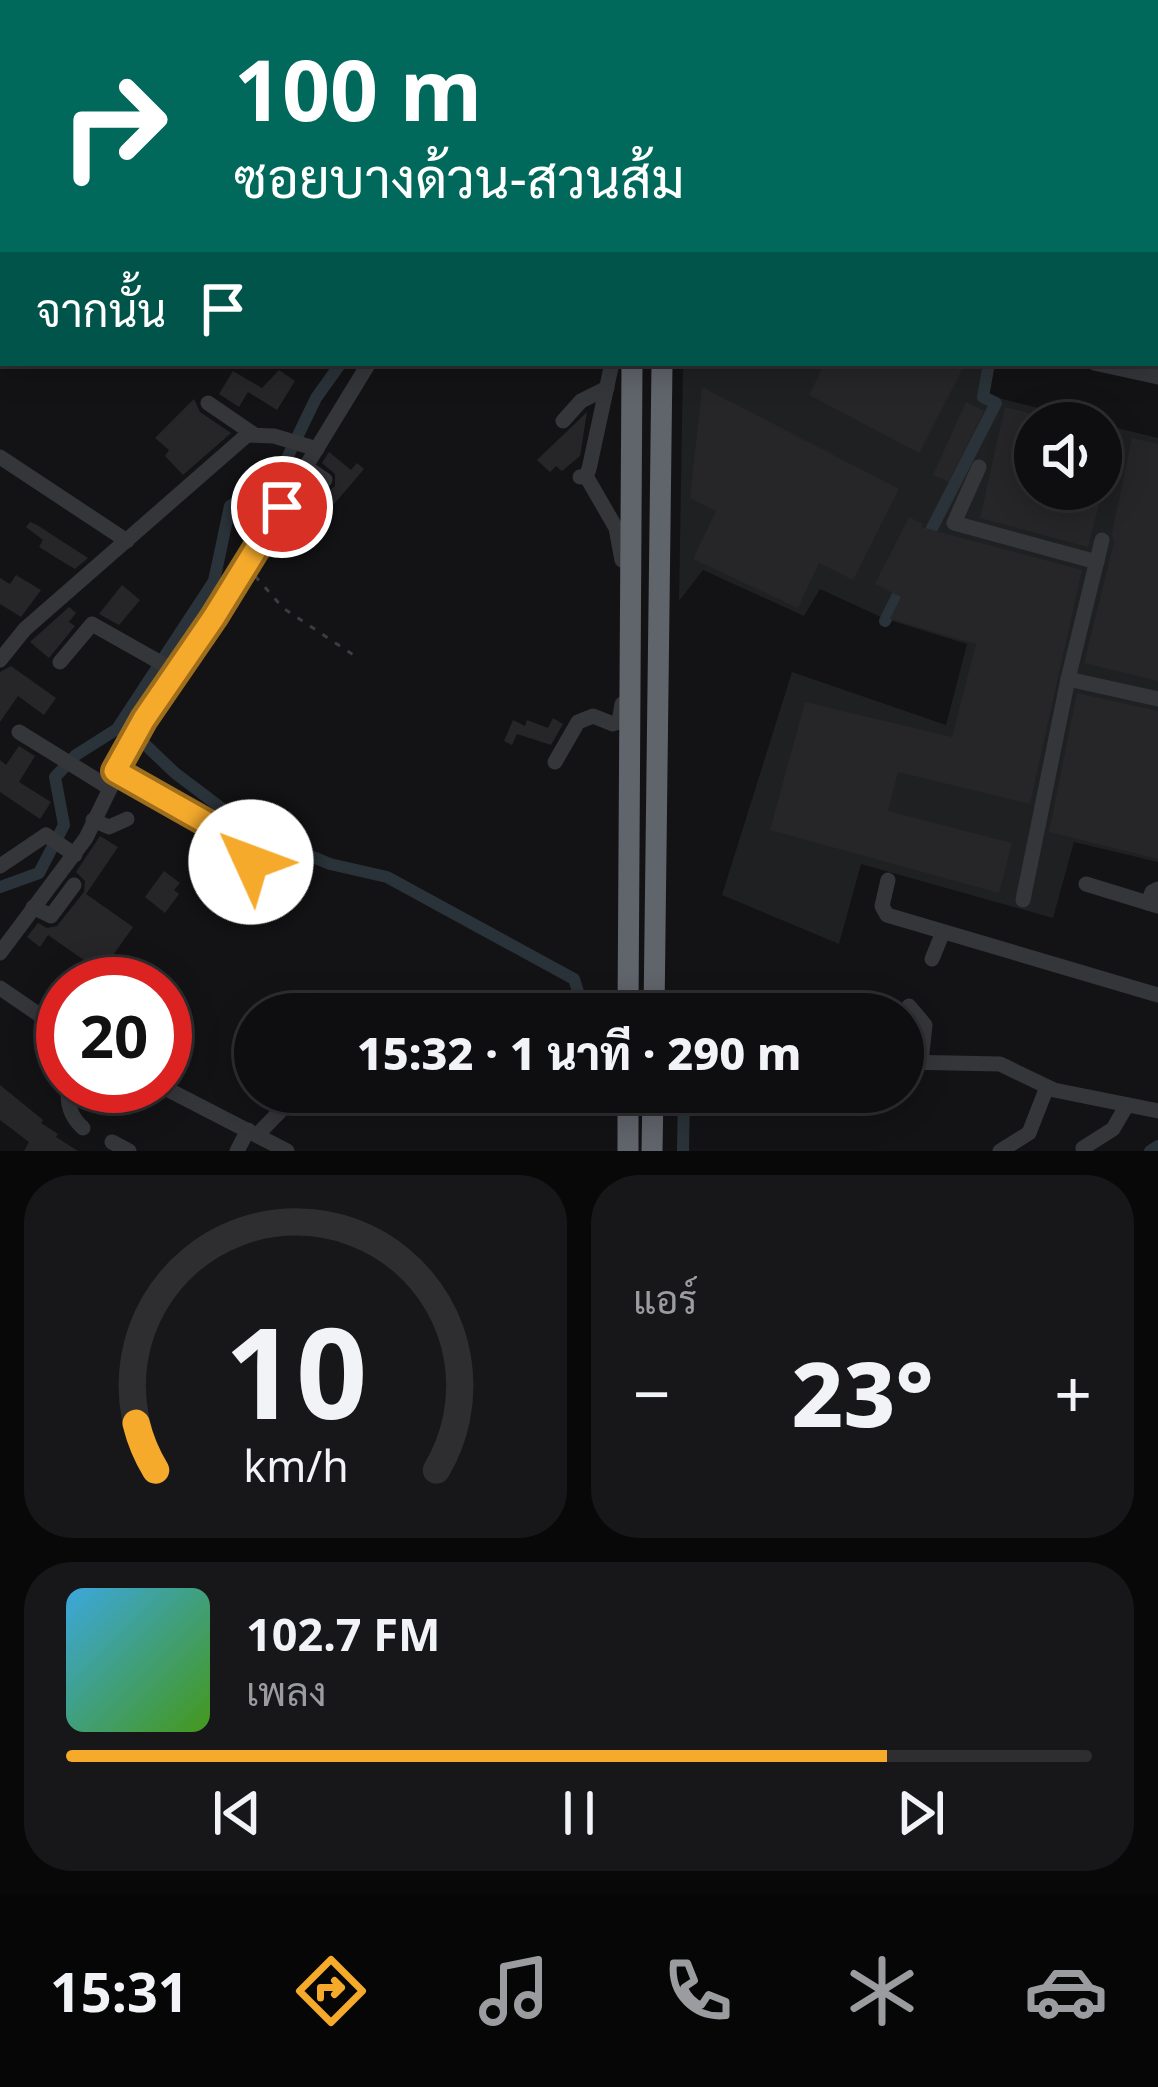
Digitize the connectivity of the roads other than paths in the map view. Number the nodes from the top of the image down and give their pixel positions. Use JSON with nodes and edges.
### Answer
{"nodes":[{"id":1,"x":367,"y":366,"type":"edge"},
{"id":2,"x":611,"y":366,"type":"edge"},
{"id":3,"x":632,"y":366,"type":"edge"},
{"id":4,"x":662,"y":366,"type":"edge"},
{"id":5,"x":1108,"y":366,"type":"edge"},
{"id":6,"x":1158,"y":377,"type":"edge"},
{"id":7,"x":607,"y":388,"type":"junction"},
{"id":8,"x":208,"y":403,"type":"dead end"},
{"id":9,"x":563,"y":421,"type":"dead end"},
{"id":10,"x":252,"y":433,"type":"junction"},
{"id":11,"x":314,"y":448,"type":"junction"},
{"id":12,"x":0,"y":457,"type":"edge"},
{"id":13,"x":979,"y":466,"type":"dead end"},
{"id":14,"x":306,"y":467,"type":"junction"},
{"id":15,"x":325,"y":480,"type":"dead end"},
{"id":16,"x":1102,"y":540,"type":"dead end"},
{"id":17,"x":127,"y":542,"type":"junction"},
{"id":18,"x":1096,"y":562,"type":"junction"},
{"id":19,"x":6,"y":651,"type":"edge"},
{"id":20,"x":60,"y":662,"type":"dead end"},
{"id":21,"x":173,"y":669,"type":"junction"},
{"id":22,"x":1068,"y":679,"type":"junction"},
{"id":23,"x":1158,"y":699,"type":"edge"},
{"id":24,"x":19,"y":732,"type":"dead end"},
{"id":25,"x":556,"y":762,"type":"dead end"},
{"id":26,"x":111,"y":779,"type":"junction"},
{"id":27,"x":127,"y":819,"type":"dead end"},
{"id":28,"x":93,"y":820,"type":"junction"},
{"id":29,"x":72,"y":853,"type":"junction"},
{"id":30,"x":0,"y":866,"type":"edge"},
{"id":31,"x":234,"y":879,"type":"dead end"},
{"id":32,"x":888,"y":880,"type":"dead end"},
{"id":33,"x":1086,"y":884,"type":"dead end"},
{"id":34,"x":74,"y":885,"type":"dead end"},
{"id":35,"x":1023,"y":900,"type":"dead end"},
{"id":36,"x":1155,"y":900,"type":"edge"},
{"id":37,"x":33,"y":907,"type":"junction"},
{"id":38,"x":944,"y":932,"type":"junction"},
{"id":39,"x":0,"y":953,"type":"edge"},
{"id":40,"x":932,"y":959,"type":"dead end"},
{"id":41,"x":0,"y":988,"type":"edge"},
{"id":42,"x":628,"y":993,"type":"edge"},
{"id":43,"x":654,"y":993,"type":"edge"},
{"id":44,"x":1158,"y":995,"type":"edge"},
{"id":45,"x":36,"y":1013,"type":"edge"},
{"id":46,"x":924,"y":1062,"type":"edge"},
{"id":47,"x":1047,"y":1087,"type":"junction"},
{"id":48,"x":192,"y":1102,"type":"edge"},
{"id":49,"x":1127,"y":1105,"type":"junction"},
{"id":50,"x":1158,"y":1112,"type":"edge"},
{"id":51,"x":72,"y":1113,"type":"edge"},
{"id":52,"x":276,"y":1113,"type":"edge"},
{"id":53,"x":628,"y":1113,"type":"edge"},
{"id":54,"x":653,"y":1113,"type":"edge"},
{"id":55,"x":83,"y":1127,"type":"dead end"},
{"id":56,"x":253,"y":1132,"type":"junction"},
{"id":57,"x":112,"y":1142,"type":"dead end"},
{"id":58,"x":1083,"y":1148,"type":"dead end"},
{"id":59,"x":129,"y":1151,"type":"edge"},
{"id":60,"x":237,"y":1151,"type":"edge"},
{"id":61,"x":287,"y":1151,"type":"edge"},
{"id":62,"x":628,"y":1151,"type":"edge"},
{"id":63,"x":652,"y":1151,"type":"edge"},
{"id":64,"x":1000,"y":1151,"type":"edge"}],
"edges":[{"from":1,"to":11,"type":"street"},
{"from":2,"to":7,"type":"street"},
{"from":3,"to":42,"type":"highway"},
{"from":4,"to":43,"type":"highway"},
{"from":5,"to":6,"type":"street"},
{"from":7,"to":9,"type":"street"},
{"from":7,"to":25,"type":"street"},
{"from":8,"to":10,"type":"street"},
{"from":10,"to":11,"type":"street"},
{"from":10,"to":17,"type":"street"},
{"from":11,"to":14,"type":"street"},
{"from":12,"to":17,"type":"street"},
{"from":13,"to":18,"type":"street"},
{"from":14,"to":15,"type":"street"},
{"from":14,"to":21,"type":"street"},
{"from":16,"to":18,"type":"street"},
{"from":17,"to":19,"type":"street"},
{"from":18,"to":22,"type":"street"},
{"from":20,"to":21,"type":"street"},
{"from":21,"to":26,"type":"street"},
{"from":22,"to":23,"type":"street"},
{"from":22,"to":35,"type":"street"},
{"from":24,"to":26,"type":"street"},
{"from":26,"to":28,"type":"street"},
{"from":26,"to":31,"type":"street"},
{"from":27,"to":28,"type":"street"},
{"from":28,"to":29,"type":"street"},
{"from":29,"to":30,"type":"street"},
{"from":29,"to":37,"type":"street"},
{"from":32,"to":38,"type":"street"},
{"from":33,"to":36,"type":"street"},
{"from":34,"to":37,"type":"street"},
{"from":37,"to":39,"type":"street"},
{"from":38,"to":40,"type":"street"},
{"from":38,"to":44,"type":"street"},
{"from":41,"to":45,"type":"street"},
{"from":46,"to":47,"type":"street"},
{"from":47,"to":49,"type":"street"},
{"from":47,"to":64,"type":"street"},
{"from":48,"to":56,"type":"street"},
{"from":49,"to":50,"type":"street"},
{"from":49,"to":58,"type":"street"},
{"from":51,"to":55,"type":"street"},
{"from":52,"to":56,"type":"street"},
{"from":53,"to":62,"type":"highway"},
{"from":54,"to":63,"type":"highway"},
{"from":56,"to":60,"type":"street"},
{"from":56,"to":61,"type":"street"},
{"from":57,"to":59,"type":"street"}]}
